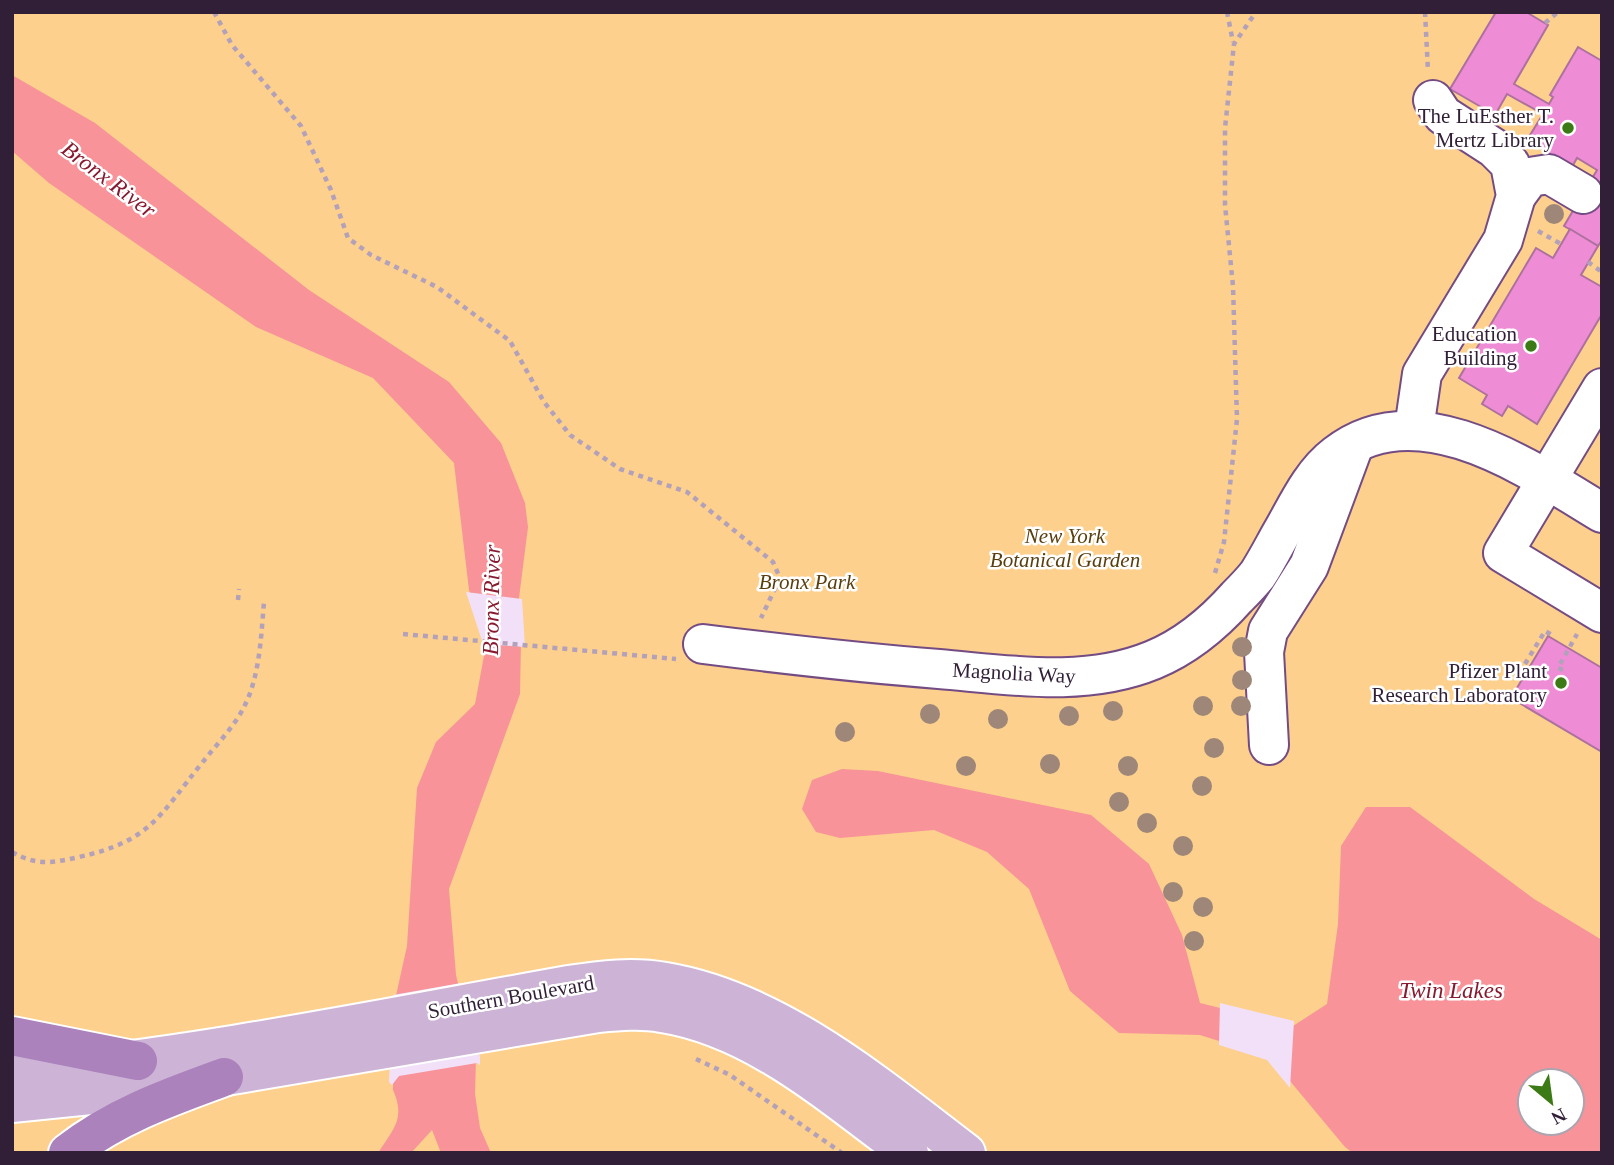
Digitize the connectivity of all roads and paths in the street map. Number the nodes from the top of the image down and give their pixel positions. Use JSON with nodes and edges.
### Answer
{"nodes":[{"id":1,"x":214,"y":12,"type":"edge"},
{"id":2,"x":1227,"y":12,"type":"edge"},
{"id":3,"x":1256,"y":12,"type":"edge"},
{"id":4,"x":1426,"y":12,"type":"edge"},
{"id":5,"x":1558,"y":12,"type":"edge"},
{"id":6,"x":1545,"y":23,"type":"dead end"},
{"id":7,"x":1234,"y":44,"type":"junction"},
{"id":8,"x":1433,"y":100,"type":"joint"},
{"id":9,"x":1583,"y":194,"type":"dead end"},
{"id":10,"x":1523,"y":211,"type":"junction"},
{"id":11,"x":1561,"y":244,"type":"dead end"},
{"id":12,"x":1588,"y":262,"type":"dead end"},
{"id":13,"x":1602,"y":272,"type":"edge"},
{"id":14,"x":1602,"y":388,"type":"edge"},
{"id":15,"x":1414,"y":429,"type":"junction"},
{"id":16,"x":1355,"y":443,"type":"junction"},
{"id":17,"x":1548,"y":480,"type":"junction"},
{"id":18,"x":1602,"y":513,"type":"edge"},
{"id":19,"x":1209,"y":582,"type":"dead end"},
{"id":20,"x":239,"y":589,"type":"dead end"},
{"id":21,"x":238,"y":600,"type":"dead end"},
{"id":22,"x":264,"y":602,"type":"dead end"},
{"id":23,"x":1602,"y":613,"type":"edge"},
{"id":24,"x":403,"y":634,"type":"dead end"},
{"id":25,"x":1552,"y":635,"type":"dead end"},
{"id":26,"x":693,"y":652,"type":"joint"},
{"id":27,"x":761,"y":652,"type":"junction"},
{"id":28,"x":1567,"y":652,"type":"dead end"},
{"id":29,"x":1525,"y":664,"type":"dead end"},
{"id":30,"x":1563,"y":670,"type":"dead end"},
{"id":31,"x":1269,"y":745,"type":"dead end"},
{"id":32,"x":12,"y":852,"type":"edge"},
{"id":33,"x":536,"y":1007,"type":"junction"},
{"id":34,"x":12,"y":1036,"type":"edge"},
{"id":35,"x":375,"y":1036,"type":"junction"},
{"id":36,"x":693,"y":1057,"type":"dead end"},
{"id":37,"x":138,"y":1061,"type":"junction"},
{"id":38,"x":12,"y":1074,"type":"edge"},
{"id":39,"x":224,"y":1077,"type":"junction"},
{"id":40,"x":12,"y":1103,"type":"edge"},
{"id":41,"x":68,"y":1153,"type":"edge"},
{"id":42,"x":842,"y":1153,"type":"edge"},
{"id":43,"x":909,"y":1153,"type":"edge"},
{"id":44,"x":966,"y":1153,"type":"edge"}],
"edges":[{"from":1,"to":27,"type":"path"},
{"from":2,"to":7,"type":"path"},
{"from":3,"to":7,"type":"path"},
{"from":4,"to":8,"type":"path"},
{"from":5,"to":6,"type":"path"},
{"from":7,"to":19,"type":"path"},
{"from":8,"to":10,"type":"lane"},
{"from":9,"to":10,"type":"lane"},
{"from":10,"to":11,"type":"path"},
{"from":10,"to":15,"type":"lane"},
{"from":12,"to":13,"type":"path"},
{"from":14,"to":17,"type":"lane"},
{"from":15,"to":16,"type":"lane","name":"Magnolia Way"},
{"from":15,"to":17,"type":"lane","name":"Magnolia Way"},
{"from":16,"to":27,"type":"lane","name":"Magnolia Way"},
{"from":16,"to":31,"type":"lane"},
{"from":17,"to":18,"type":"lane","name":"Magnolia Way"},
{"from":17,"to":23,"type":"lane"},
{"from":20,"to":21,"type":"path"},
{"from":22,"to":32,"type":"path"},
{"from":24,"to":26,"type":"path"},
{"from":25,"to":29,"type":"path"},
{"from":26,"to":27,"type":"lane","name":"Magnolia Way"},
{"from":28,"to":30,"type":"path"},
{"from":33,"to":35,"type":"main road","name":"Southern Boulevard"},
{"from":33,"to":43,"type":"main road","name":"Southern Boulevard"},
{"from":33,"to":44,"type":"main road","name":"Southern Boulevard"},
{"from":34,"to":37,"type":"highway"},
{"from":35,"to":37,"type":"main road","name":"Southern Boulevard"},
{"from":35,"to":39,"type":"main road","name":"Southern Boulevard"},
{"from":36,"to":42,"type":"path"},
{"from":37,"to":38,"type":"main road","name":"Southern Boulevard"},
{"from":39,"to":40,"type":"main road","name":"Southern Boulevard"},
{"from":39,"to":41,"type":"highway"}]}
